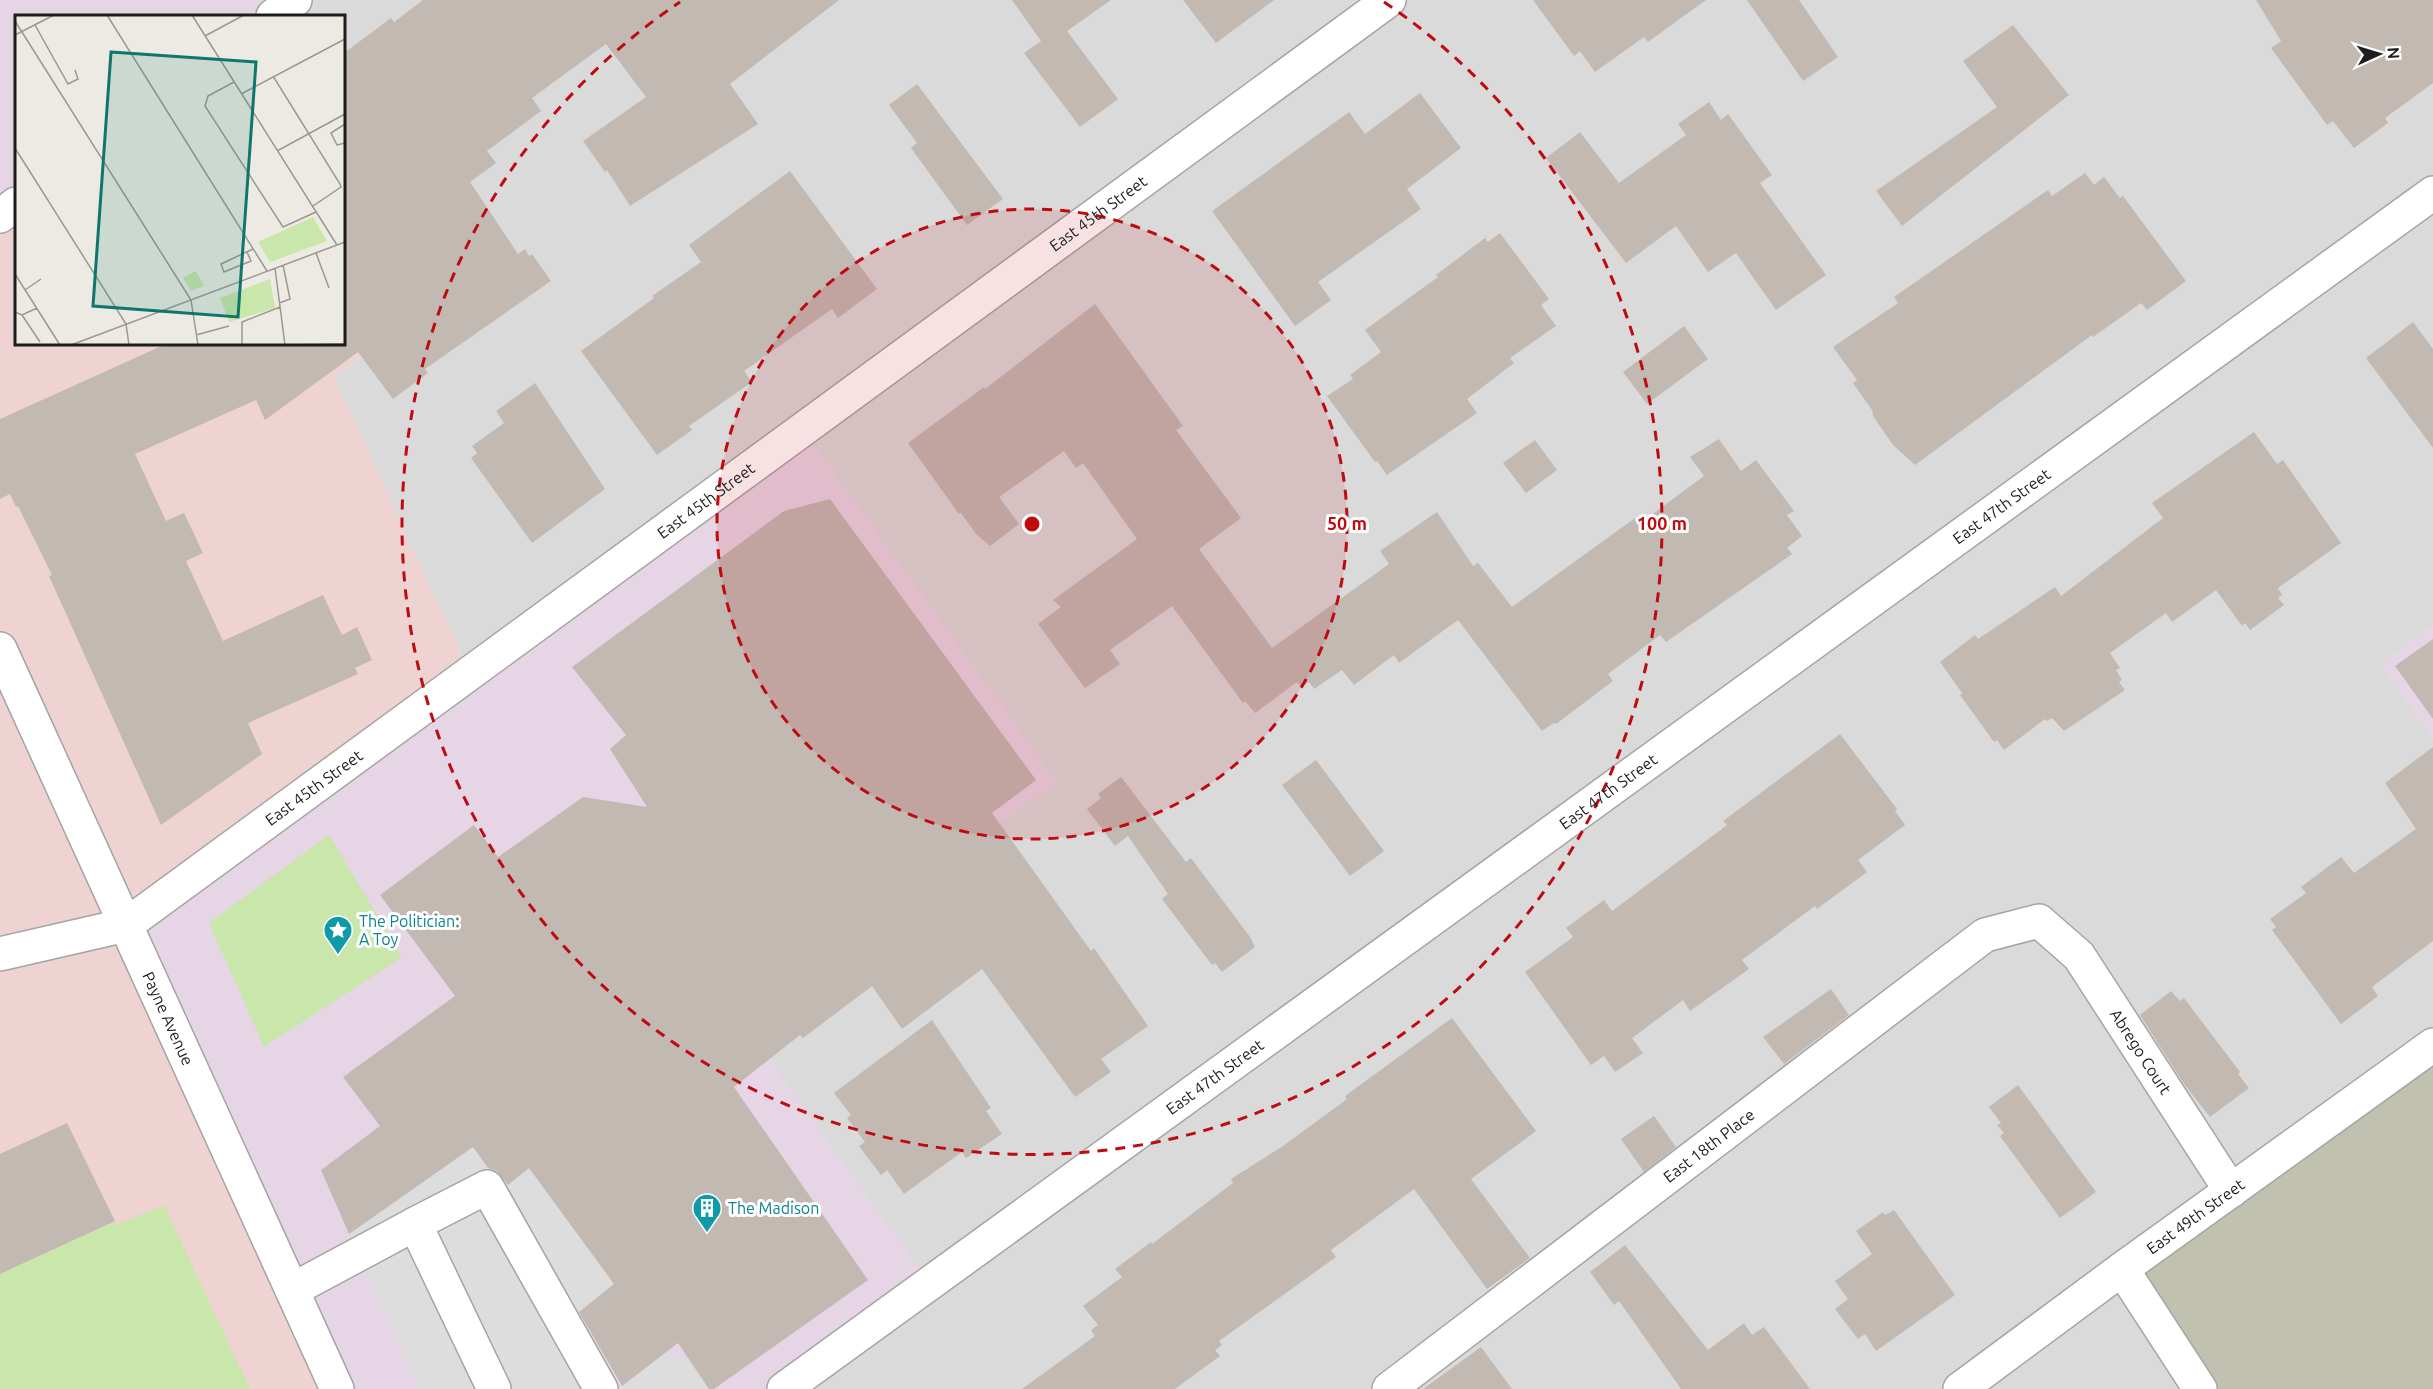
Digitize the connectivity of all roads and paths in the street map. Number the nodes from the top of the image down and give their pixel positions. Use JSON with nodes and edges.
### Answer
{"nodes":[{"id":1,"x":295,"y":0,"type":"edge"},
{"id":2,"x":1389,"y":0,"type":"edge"},
{"id":3,"x":274,"y":15,"type":"edge"},
{"id":4,"x":2433,"y":193,"type":"edge"},
{"id":5,"x":15,"y":205,"type":"edge"},
{"id":6,"x":0,"y":216,"type":"edge"},
{"id":7,"x":0,"y":649,"type":"edge"},
{"id":8,"x":2038,"y":921,"type":"joint"},
{"id":9,"x":126,"y":925,"type":"junction"},
{"id":10,"x":0,"y":954,"type":"edge"},
{"id":11,"x":2433,"y":1045,"type":"edge"},
{"id":12,"x":2231,"y":1191,"type":"junction"},
{"id":13,"x":415,"y":1224,"type":"junction"},
{"id":14,"x":2122,"y":1269,"type":"junction"},
{"id":15,"x":292,"y":1290,"type":"junction"},
{"id":16,"x":337,"y":1389,"type":"edge"},
{"id":17,"x":494,"y":1389,"type":"edge"},
{"id":18,"x":601,"y":1389,"type":"edge"},
{"id":19,"x":784,"y":1389,"type":"edge"},
{"id":20,"x":1389,"y":1389,"type":"edge"},
{"id":21,"x":1960,"y":1389,"type":"edge"},
{"id":22,"x":2200,"y":1389,"type":"edge"}],
"edges":[{"from":1,"to":3,"type":"street"},
{"from":2,"to":9,"type":"street","name":"East 45th Street"},
{"from":4,"to":19,"type":"street","name":"East 47th Street"},
{"from":5,"to":6,"type":"street"},
{"from":7,"to":9,"type":"street","name":"Payne Avenue"},
{"from":8,"to":12,"type":"street","name":"Abrego Court"},
{"from":8,"to":20,"type":"street","name":"East 18th Place"},
{"from":9,"to":10,"type":"street","name":"East 45th Street"},
{"from":9,"to":15,"type":"street","name":"Payne Avenue"},
{"from":11,"to":12,"type":"street","name":"East 49th Street"},
{"from":12,"to":14,"type":"street","name":"East 49th Street"},
{"from":13,"to":15,"type":"street"},
{"from":13,"to":17,"type":"street"},
{"from":13,"to":18,"type":"street"},
{"from":14,"to":21,"type":"street","name":"East 49th Street"},
{"from":14,"to":22,"type":"street"},
{"from":15,"to":16,"type":"street","name":"Payne Avenue"}]}
